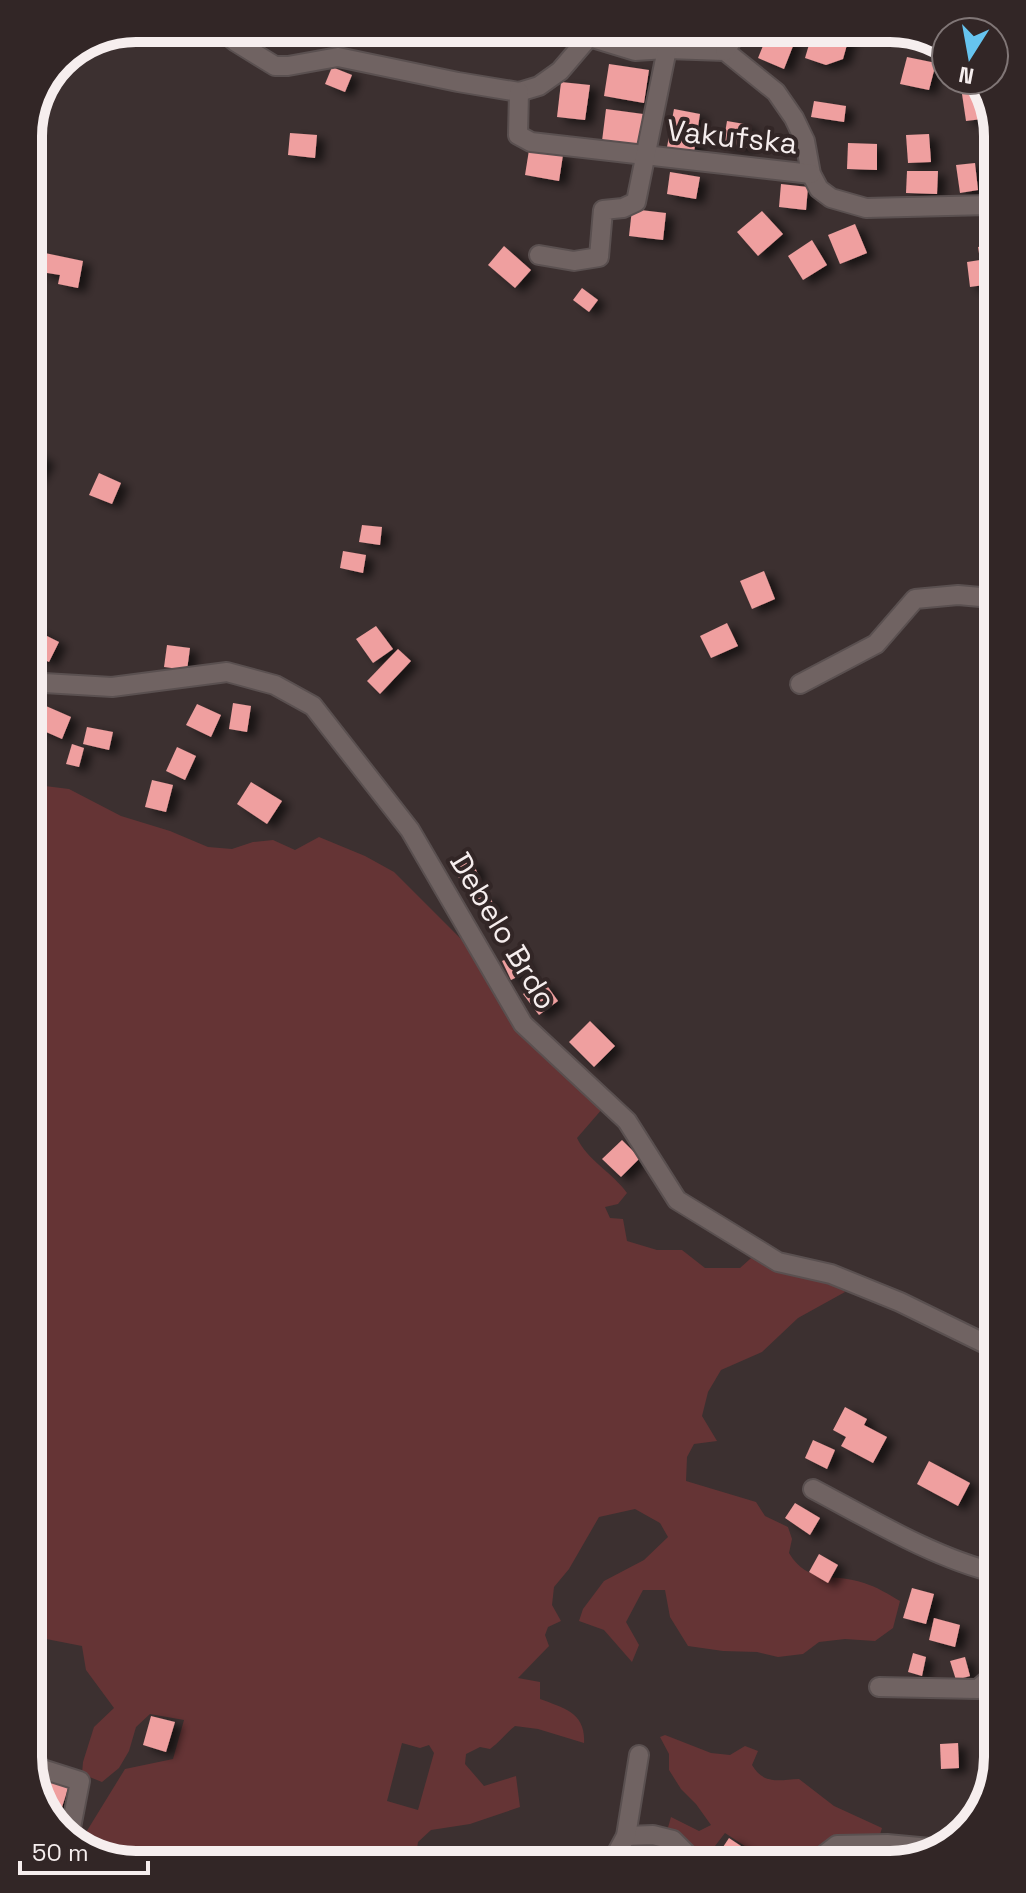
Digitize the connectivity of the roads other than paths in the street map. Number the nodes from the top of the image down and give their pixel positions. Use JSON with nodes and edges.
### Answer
{"nodes":[{"id":1,"x":238,"y":42,"type":"edge"},
{"id":2,"x":578,"y":42,"type":"edge"},
{"id":3,"x":611,"y":42,"type":"edge"},
{"id":4,"x":731,"y":42,"type":"edge"},
{"id":5,"x":667,"y":49,"type":"junction"},
{"id":6,"x":725,"y":51,"type":"junction"},
{"id":7,"x":519,"y":92,"type":"junction"},
{"id":8,"x":647,"y":156,"type":"junction"},
{"id":9,"x":811,"y":174,"type":"junction"},
{"id":10,"x":984,"y":205,"type":"edge"},
{"id":11,"x":539,"y":255,"type":"dead end"},
{"id":12,"x":984,"y":597,"type":"edge"},
{"id":13,"x":42,"y":682,"type":"edge"},
{"id":14,"x":800,"y":684,"type":"dead end"},
{"id":15,"x":984,"y":1343,"type":"edge"},
{"id":16,"x":813,"y":1489,"type":"dead end"},
{"id":17,"x":984,"y":1570,"type":"edge"},
{"id":18,"x":984,"y":1684,"type":"edge"},
{"id":19,"x":879,"y":1687,"type":"dead end"},
{"id":20,"x":639,"y":1755,"type":"dead end"},
{"id":21,"x":43,"y":1769,"type":"edge"},
{"id":22,"x":72,"y":1825,"type":"edge"},
{"id":23,"x":626,"y":1836,"type":"junction"},
{"id":24,"x":916,"y":1847,"type":"edge"},
{"id":25,"x":618,"y":1851,"type":"edge"},
{"id":26,"x":684,"y":1851,"type":"edge"},
{"id":27,"x":829,"y":1851,"type":"edge"}],
"edges":[{"from":1,"to":7,"type":"street"},
{"from":2,"to":7,"type":"street"},
{"from":3,"to":5,"type":"street"},
{"from":4,"to":6,"type":"street"},
{"from":5,"to":6,"type":"street"},
{"from":5,"to":8,"type":"street","name":"Vakufska"},
{"from":6,"to":9,"type":"street","name":"Vakufska"},
{"from":7,"to":8,"type":"street","name":"Vakufska"},
{"from":8,"to":9,"type":"street","name":"Vakufska"},
{"from":8,"to":11,"type":"street","name":"Vakufska"},
{"from":9,"to":10,"type":"street","name":"Vakufska"},
{"from":12,"to":14,"type":"street"},
{"from":13,"to":15,"type":"street","name":"Debelo Brdo"},
{"from":16,"to":17,"type":"street"},
{"from":18,"to":19,"type":"street"},
{"from":20,"to":23,"type":"street"},
{"from":21,"to":22,"type":"street"},
{"from":23,"to":25,"type":"street"},
{"from":23,"to":26,"type":"street"},
{"from":24,"to":27,"type":"street"}]}
